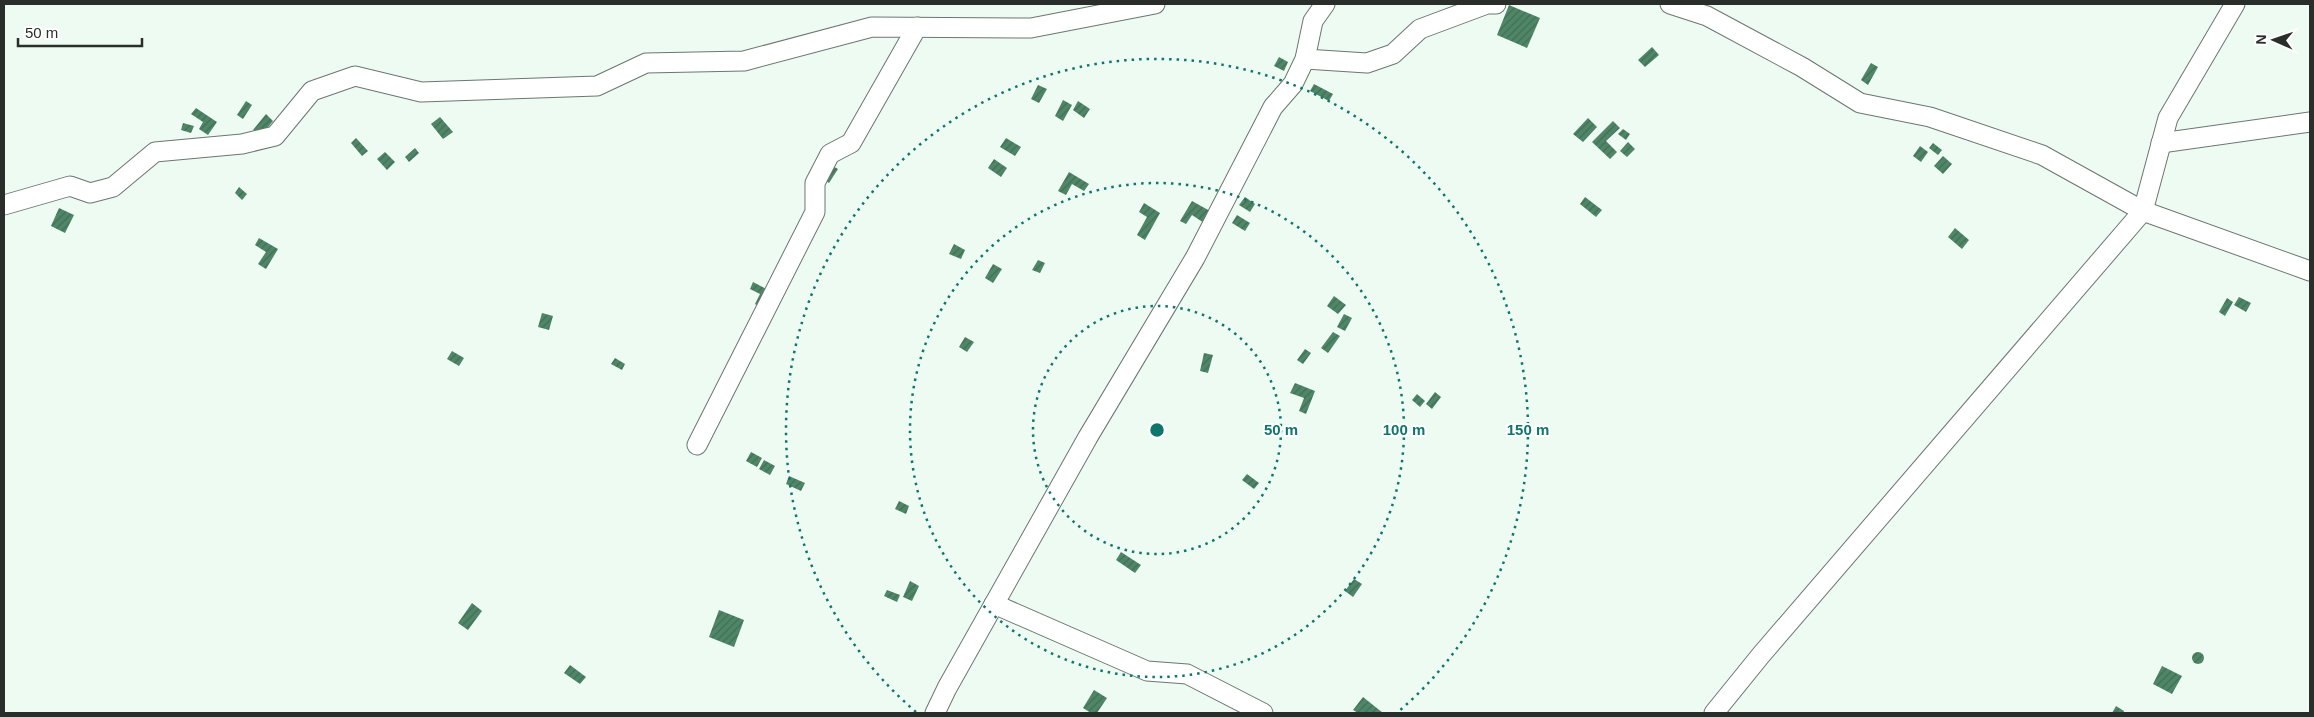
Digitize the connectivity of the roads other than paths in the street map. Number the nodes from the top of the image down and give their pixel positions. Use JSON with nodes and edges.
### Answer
{"nodes":[{"id":1,"x":1155,"y":4,"type":"edge"},
{"id":2,"x":1325,"y":4,"type":"edge"},
{"id":3,"x":1496,"y":4,"type":"edge"},
{"id":4,"x":1670,"y":4,"type":"edge"},
{"id":5,"x":2235,"y":4,"type":"edge"},
{"id":6,"x":917,"y":27,"type":"junction"},
{"id":7,"x":1305,"y":59,"type":"junction"},
{"id":8,"x":2310,"y":122,"type":"edge"},
{"id":9,"x":2161,"y":143,"type":"junction"},
{"id":10,"x":4,"y":205,"type":"edge"},
{"id":11,"x":2143,"y":211,"type":"junction"},
{"id":12,"x":2310,"y":272,"type":"edge"},
{"id":13,"x":697,"y":445,"type":"dead end"},
{"id":14,"x":994,"y":604,"type":"junction"},
{"id":15,"x":936,"y":713,"type":"edge"},
{"id":16,"x":1263,"y":713,"type":"edge"},
{"id":17,"x":1714,"y":713,"type":"edge"}],
"edges":[{"from":1,"to":6,"type":"street"},
{"from":2,"to":7,"type":"street"},
{"from":3,"to":7,"type":"street"},
{"from":4,"to":11,"type":"street"},
{"from":5,"to":9,"type":"street"},
{"from":6,"to":10,"type":"street"},
{"from":6,"to":13,"type":"street"},
{"from":7,"to":14,"type":"street"},
{"from":8,"to":9,"type":"street"},
{"from":9,"to":11,"type":"street"},
{"from":11,"to":12,"type":"street"},
{"from":11,"to":17,"type":"street"},
{"from":14,"to":15,"type":"street"},
{"from":14,"to":16,"type":"street"}]}
